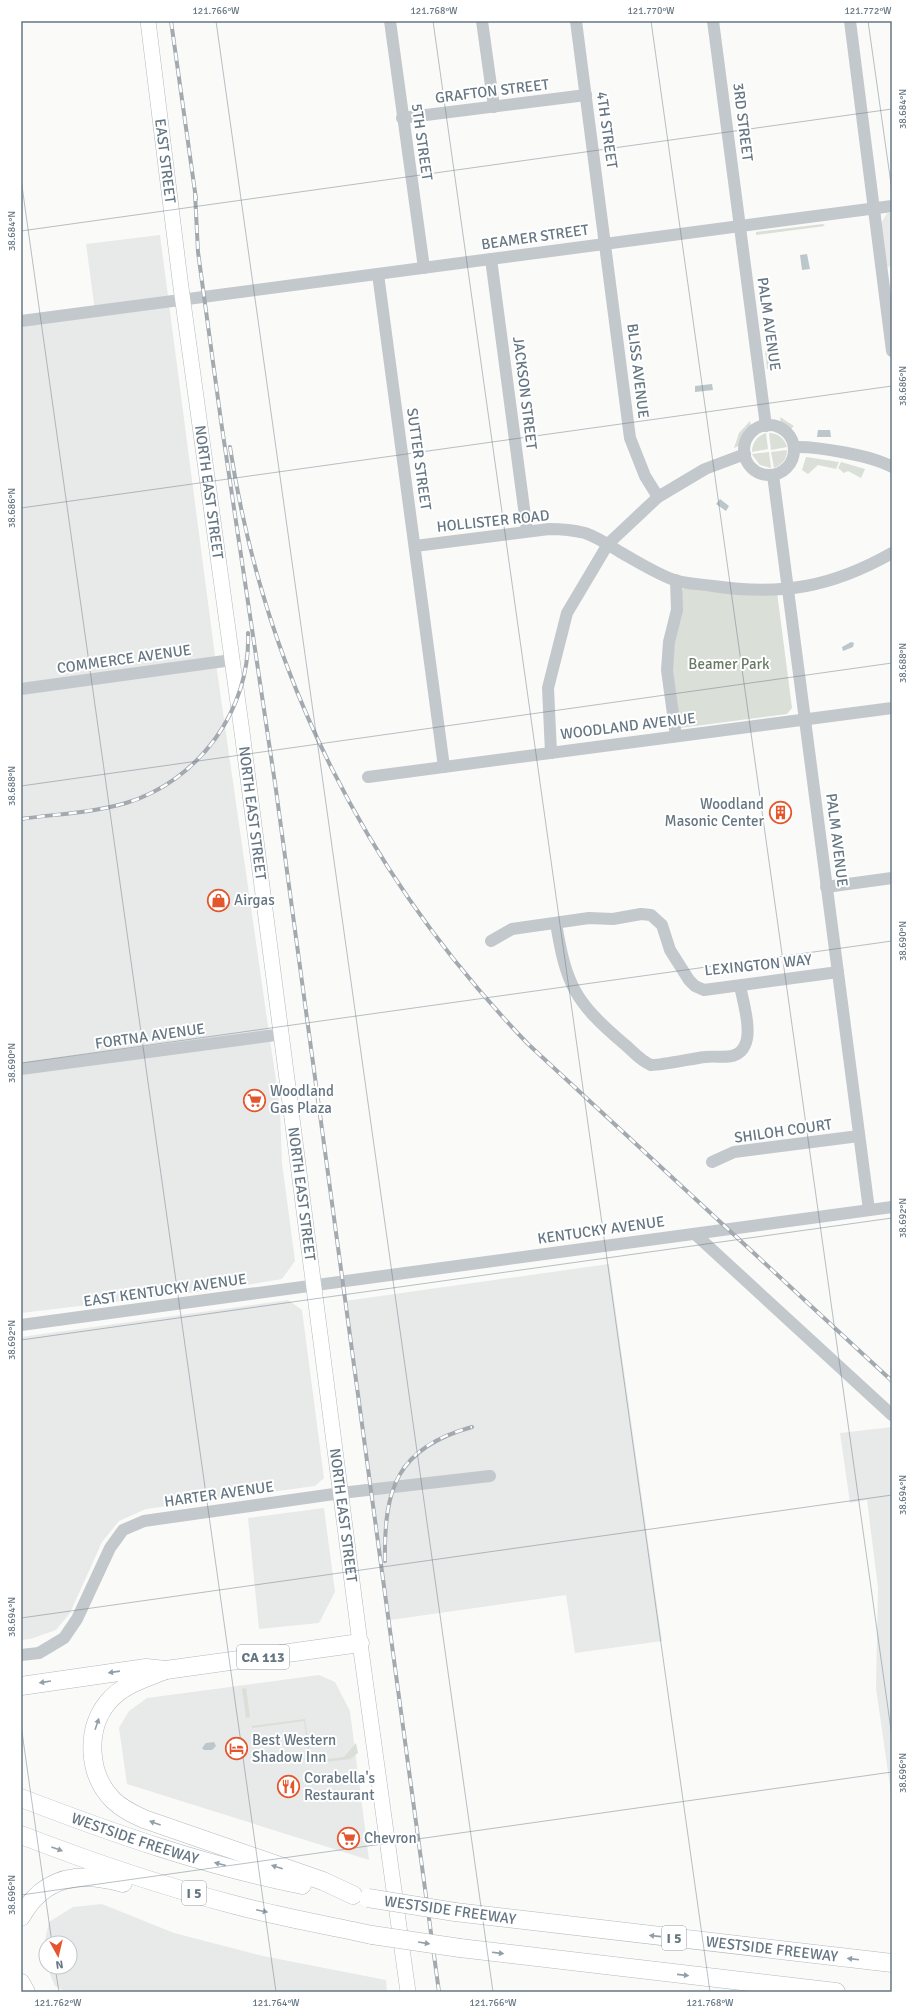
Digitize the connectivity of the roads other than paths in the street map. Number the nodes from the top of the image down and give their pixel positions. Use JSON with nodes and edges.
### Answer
{"nodes":[{"id":1,"x":148,"y":21,"type":"edge"},
{"id":2,"x":390,"y":21,"type":"edge"},
{"id":3,"x":482,"y":21,"type":"edge"},
{"id":4,"x":576,"y":21,"type":"edge"},
{"id":5,"x":713,"y":21,"type":"edge"},
{"id":6,"x":850,"y":21,"type":"edge"},
{"id":7,"x":586,"y":95,"type":"junction"},
{"id":8,"x":494,"y":107,"type":"junction"},
{"id":9,"x":402,"y":118,"type":"junction"},
{"id":10,"x":892,"y":206,"type":"edge"},
{"id":11,"x":874,"y":209,"type":"junction"},
{"id":12,"x":740,"y":226,"type":"junction"},
{"id":13,"x":605,"y":244,"type":"junction"},
{"id":14,"x":491,"y":259,"type":"junction"},
{"id":15,"x":424,"y":268,"type":"junction"},
{"id":16,"x":378,"y":274,"type":"junction"},
{"id":17,"x":183,"y":300,"type":"junction"},
{"id":18,"x":21,"y":321,"type":"edge"},
{"id":19,"x":892,"y":351,"type":"edge"},
{"id":20,"x":766,"y":426,"type":"junction"},
{"id":21,"x":794,"y":447,"type":"junction"},
{"id":22,"x":745,"y":454,"type":"junction"},
{"id":23,"x":891,"y":462,"type":"edge"},
{"id":24,"x":772,"y":475,"type":"junction"},
{"id":25,"x":658,"y":497,"type":"junction"},
{"id":26,"x":527,"y":531,"type":"junction"},
{"id":27,"x":608,"y":544,"type":"junction"},
{"id":28,"x":415,"y":546,"type":"junction"},
{"id":29,"x":892,"y":553,"type":"edge"},
{"id":30,"x":676,"y":580,"type":"junction"},
{"id":31,"x":787,"y":589,"type":"junction"},
{"id":32,"x":232,"y":660,"type":"junction"},
{"id":33,"x":21,"y":689,"type":"edge"},
{"id":34,"x":892,"y":708,"type":"edge"},
{"id":35,"x":805,"y":720,"type":"junction"},
{"id":36,"x":676,"y":736,"type":"junction"},
{"id":37,"x":551,"y":752,"type":"junction"},
{"id":38,"x":444,"y":767,"type":"junction"},
{"id":39,"x":368,"y":777,"type":"dead end"},
{"id":40,"x":892,"y":878,"type":"edge"},
{"id":41,"x":826,"y":887,"type":"junction"},
{"id":42,"x":556,"y":923,"type":"junction"},
{"id":43,"x":491,"y":941,"type":"dead end"},
{"id":44,"x":838,"y":972,"type":"junction"},
{"id":45,"x":740,"y":986,"type":"junction"},
{"id":46,"x":283,"y":1034,"type":"junction"},
{"id":47,"x":21,"y":1069,"type":"edge"},
{"id":48,"x":860,"y":1136,"type":"junction"},
{"id":49,"x":712,"y":1162,"type":"dead end"},
{"id":50,"x":892,"y":1207,"type":"edge"},
{"id":51,"x":869,"y":1210,"type":"junction"},
{"id":52,"x":695,"y":1234,"type":"junction"},
{"id":53,"x":314,"y":1286,"type":"junction"},
{"id":54,"x":21,"y":1325,"type":"edge"},
{"id":55,"x":892,"y":1414,"type":"edge"},
{"id":56,"x":490,"y":1476,"type":"dead end"},
{"id":57,"x":341,"y":1493,"type":"junction"},
{"id":58,"x":360,"y":1644,"type":"junction"},
{"id":59,"x":21,"y":1655,"type":"edge"},
{"id":60,"x":166,"y":1670,"type":"junction"},
{"id":61,"x":21,"y":1686,"type":"edge"},
{"id":62,"x":21,"y":1798,"type":"edge"},
{"id":63,"x":21,"y":1835,"type":"edge"},
{"id":64,"x":360,"y":1896,"type":"junction"},
{"id":65,"x":236,"y":1905,"type":"junction"},
{"id":66,"x":21,"y":1917,"type":"edge"},
{"id":67,"x":892,"y":1963,"type":"edge"},
{"id":68,"x":21,"y":1983,"type":"edge"},
{"id":69,"x":26,"y":1992,"type":"edge"},
{"id":70,"x":408,"y":1992,"type":"edge"},
{"id":71,"x":836,"y":1992,"type":"edge"}],
"edges":[{"from":1,"to":17,"type":"main road","name":"EAST STREET"},
{"from":2,"to":9,"type":"street","name":"5TH STREET"},
{"from":3,"to":8,"type":"street"},
{"from":4,"to":7,"type":"street","name":"4TH STREET"},
{"from":5,"to":12,"type":"street","name":"3RD STREET"},
{"from":6,"to":11,"type":"street"},
{"from":7,"to":8,"type":"street","name":"GRAFTON STREET"},
{"from":7,"to":13,"type":"street","name":"4TH STREET"},
{"from":8,"to":9,"type":"street","name":"GRAFTON STREET"},
{"from":9,"to":15,"type":"street","name":"5TH STREET"},
{"from":10,"to":11,"type":"street","name":"BEAMER STREET"},
{"from":11,"to":12,"type":"street","name":"BEAMER STREET"},
{"from":11,"to":19,"type":"street"},
{"from":12,"to":13,"type":"street","name":"BEAMER STREET"},
{"from":12,"to":20,"type":"street","name":"PALM AVENUE"},
{"from":13,"to":14,"type":"street","name":"BEAMER STREET"},
{"from":13,"to":25,"type":"street","name":"BLISS AVENUE"},
{"from":14,"to":15,"type":"street","name":"BEAMER STREET"},
{"from":14,"to":26,"type":"street","name":"JACKSON STREET"},
{"from":15,"to":16,"type":"street","name":"BEAMER STREET"},
{"from":16,"to":17,"type":"street","name":"BEAMER STREET"},
{"from":16,"to":28,"type":"street","name":"SUTTER STREET"},
{"from":17,"to":18,"type":"street","name":"BEAMER STREET"},
{"from":17,"to":32,"type":"main road","name":"NORTH EAST STREET"},
{"from":20,"to":21,"type":"street"},
{"from":20,"to":22,"type":"street"},
{"from":21,"to":23,"type":"street"},
{"from":21,"to":24,"type":"street"},
{"from":22,"to":24,"type":"street"},
{"from":22,"to":25,"type":"street"},
{"from":24,"to":31,"type":"street","name":"PALM AVENUE"},
{"from":25,"to":27,"type":"street"},
{"from":26,"to":27,"type":"street","name":"HOLLISTER ROAD"},
{"from":26,"to":28,"type":"street","name":"HOLLISTER ROAD"},
{"from":27,"to":30,"type":"street","name":"HOLLISTER ROAD"},
{"from":27,"to":37,"type":"street"},
{"from":28,"to":38,"type":"street","name":"SUTTER STREET"},
{"from":29,"to":31,"type":"street","name":"HOLLISTER ROAD"},
{"from":30,"to":31,"type":"street","name":"HOLLISTER ROAD"},
{"from":30,"to":36,"type":"street"},
{"from":31,"to":35,"type":"street","name":"PALM AVENUE"},
{"from":32,"to":33,"type":"street","name":"COMMERCE AVENUE"},
{"from":32,"to":46,"type":"main road","name":"NORTH EAST STREET"},
{"from":34,"to":35,"type":"street","name":"WOODLAND AVENUE"},
{"from":35,"to":36,"type":"street","name":"WOODLAND AVENUE"},
{"from":35,"to":41,"type":"street","name":"PALM AVENUE"},
{"from":36,"to":37,"type":"street","name":"WOODLAND AVENUE"},
{"from":37,"to":38,"type":"street","name":"WOODLAND AVENUE"},
{"from":38,"to":39,"type":"street","name":"WOODLAND AVENUE"},
{"from":40,"to":41,"type":"street"},
{"from":41,"to":44,"type":"street","name":"PALM AVENUE"},
{"from":42,"to":43,"type":"street","name":"LEXINGTON WAY"},
{"from":42,"to":45,"type":"street","name":"LEXINGTON WAY"},
{"from":42,"to":45,"type":"street"},
{"from":44,"to":45,"type":"street","name":"LEXINGTON WAY"},
{"from":44,"to":48,"type":"street","name":"PALM AVENUE"},
{"from":46,"to":47,"type":"street","name":"FORTNA AVENUE"},
{"from":46,"to":53,"type":"main road","name":"NORTH EAST STREET"},
{"from":48,"to":49,"type":"street","name":"SHILOH COURT"},
{"from":48,"to":51,"type":"street","name":"PALM AVENUE"},
{"from":50,"to":51,"type":"street","name":"KENTUCKY AVENUE"},
{"from":51,"to":52,"type":"street","name":"KENTUCKY AVENUE"},
{"from":52,"to":53,"type":"street","name":"KENTUCKY AVENUE"},
{"from":52,"to":55,"type":"street"},
{"from":53,"to":54,"type":"street","name":"EAST KENTUCKY AVENUE"},
{"from":53,"to":57,"type":"main road","name":"NORTH EAST STREET"},
{"from":56,"to":57,"type":"street","name":"HARTER AVENUE"},
{"from":57,"to":58,"type":"main road","name":"NORTH EAST STREET"},
{"from":57,"to":59,"type":"street","name":"HARTER AVENUE"},
{"from":58,"to":60,"type":"highway","number":"CA 113"},
{"from":58,"to":70,"type":"main road","name":"NORTH EAST STREET"},
{"from":60,"to":61,"type":"highway","number":"CA 113","one_way":true},
{"from":64,"to":60,"type":"highway","one_way":true},
{"from":64,"to":62,"type":"highway","name":"WESTSIDE FREEWAY","number":"I 5","one_way":true},
{"from":63,"to":65,"type":"highway","number":"I 5","one_way":true},
{"from":67,"to":64,"type":"highway","name":"WESTSIDE FREEWAY","number":"I 5","one_way":true,"bridge":true},
{"from":65,"to":66,"type":"highway"},
{"from":65,"to":71,"type":"highway","number":"I 5","one_way":true,"bridge":true},
{"from":68,"to":69,"type":"highway"}]}
